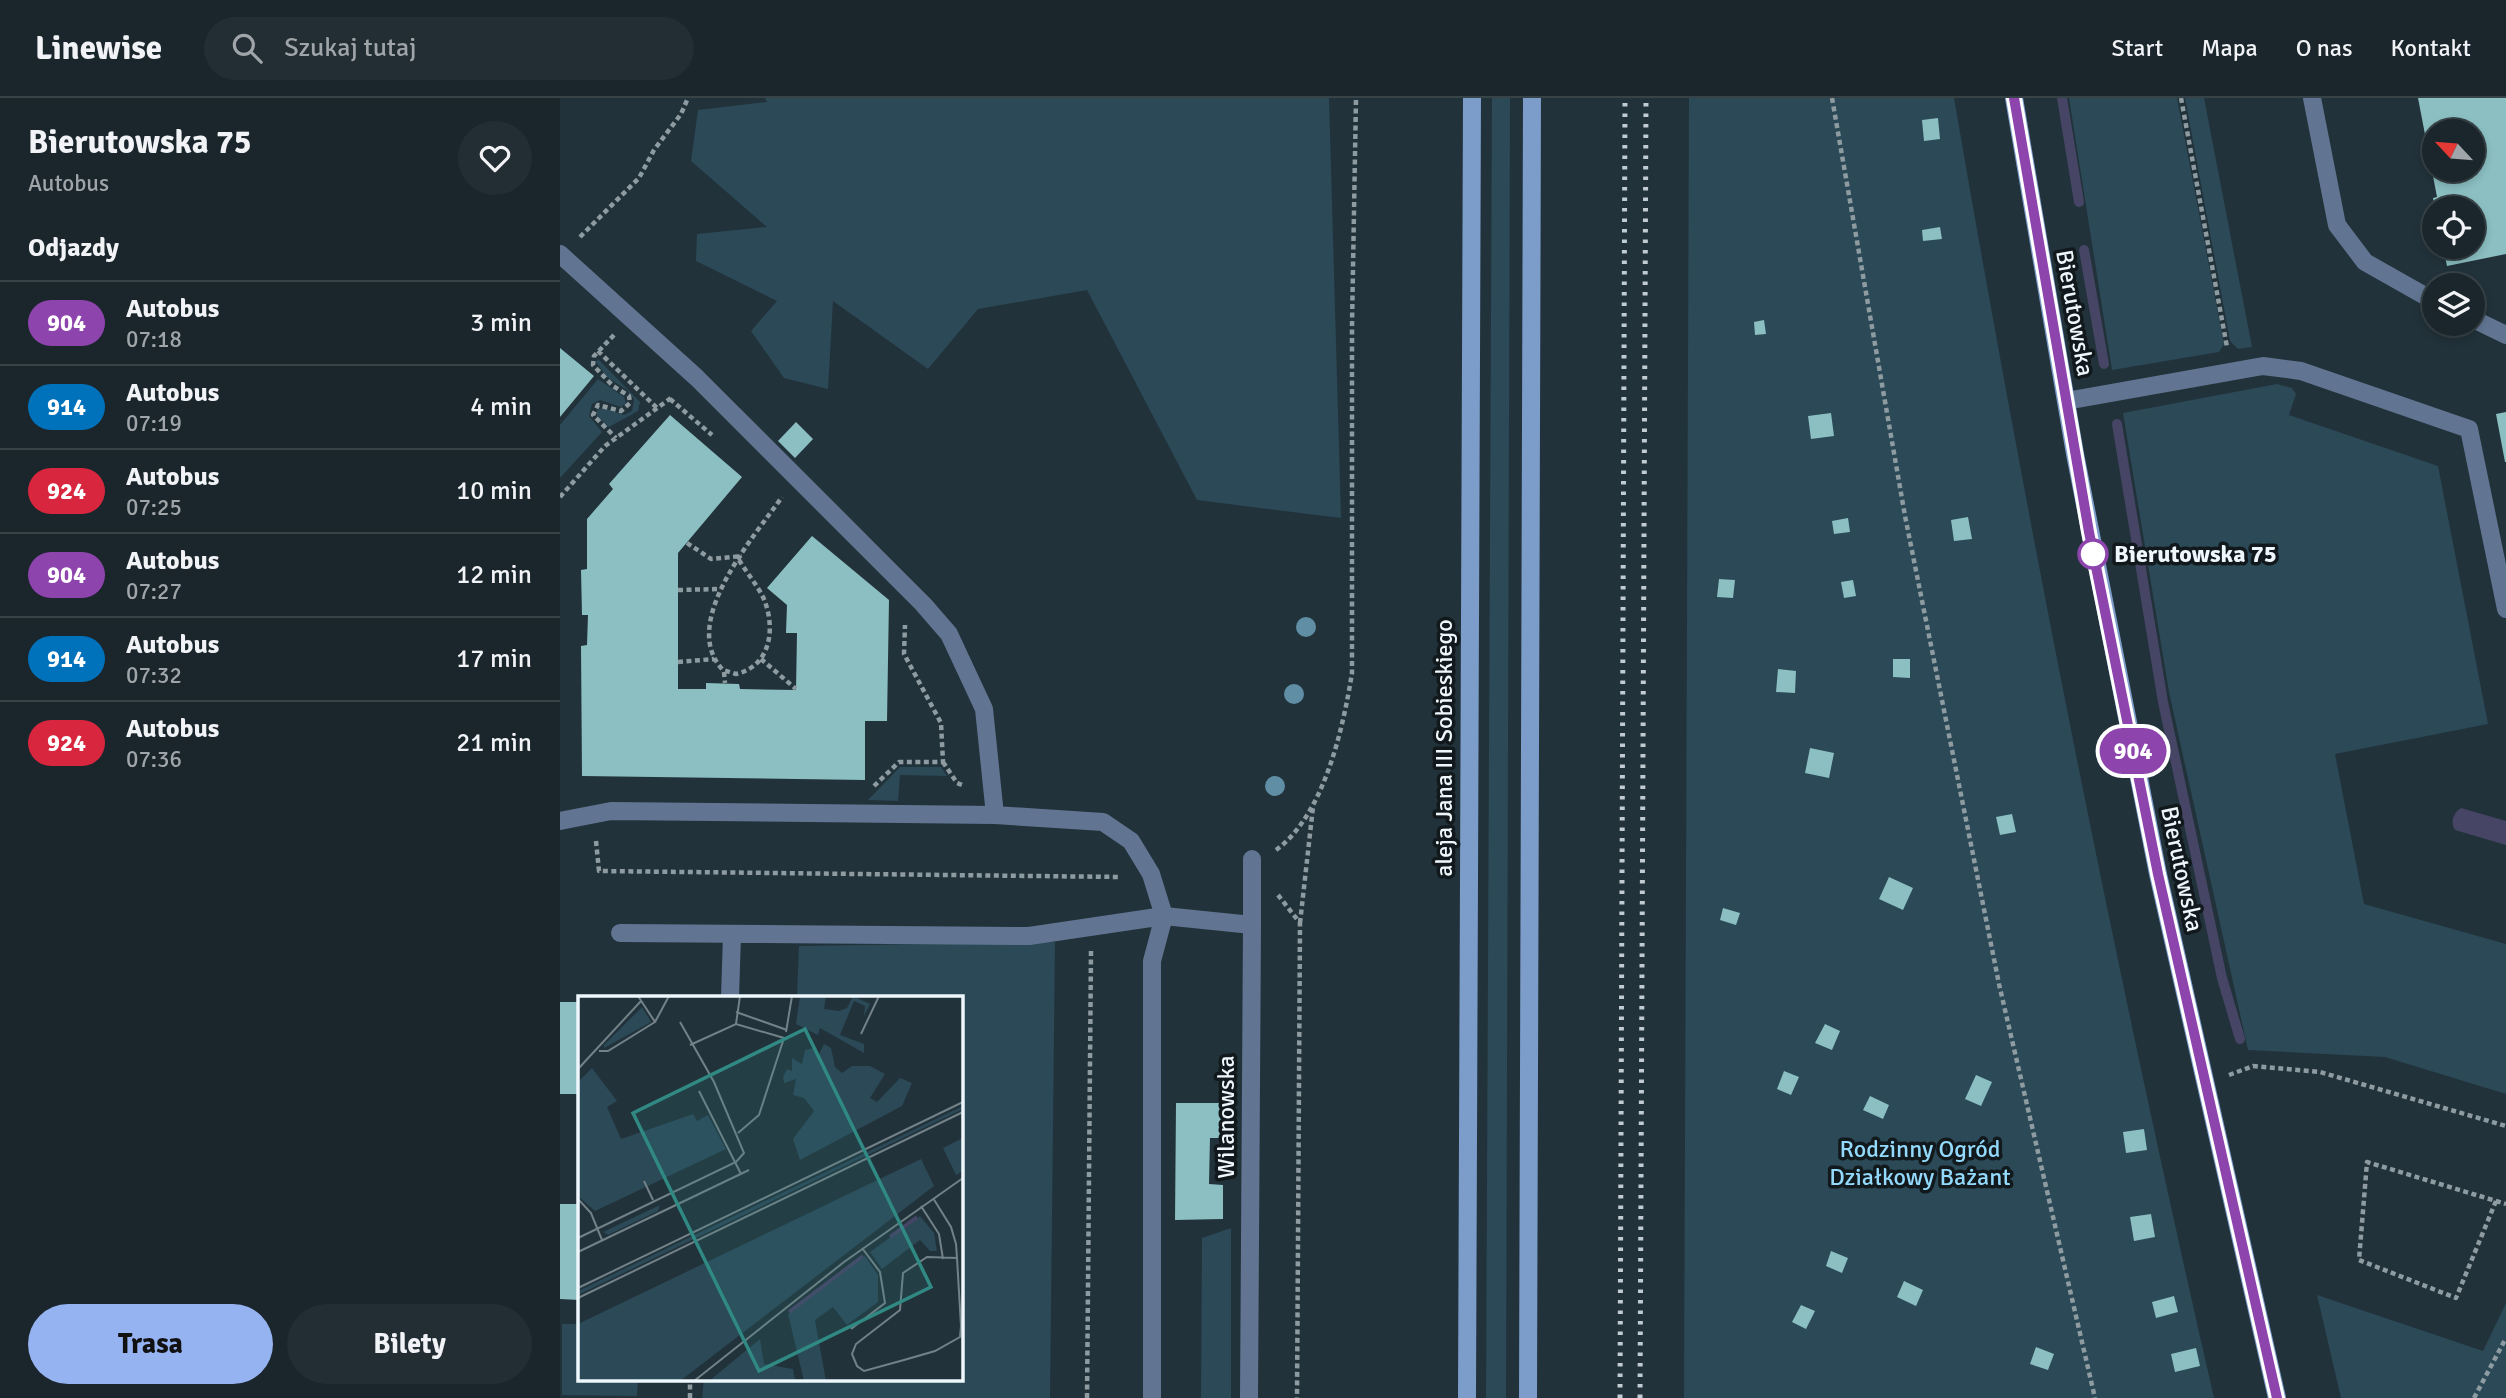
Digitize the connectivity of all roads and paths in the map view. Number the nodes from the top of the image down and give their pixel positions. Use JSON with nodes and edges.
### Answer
{"nodes":[{"id":1,"x":688,"y":98,"type":"edge"},
{"id":2,"x":1356,"y":98,"type":"edge"},
{"id":3,"x":1472,"y":98,"type":"edge"},
{"id":4,"x":1532,"y":98,"type":"edge"},
{"id":5,"x":1832,"y":98,"type":"edge"},
{"id":6,"x":2014,"y":98,"type":"edge"},
{"id":7,"x":2181,"y":98,"type":"edge"},
{"id":8,"x":2312,"y":98,"type":"edge"},
{"id":9,"x":561,"y":254,"type":"edge"},
{"id":10,"x":2422,"y":294,"type":"edge"},
{"id":11,"x":2485,"y":325,"type":"edge"},
{"id":12,"x":2506,"y":335,"type":"edge"},
{"id":13,"x":2232,"y":372,"type":"junction"},
{"id":14,"x":697,"y":378,"type":"junction"},
{"id":15,"x":670,"y":399,"type":"junction"},
{"id":16,"x":2066,"y":401,"type":"junction"},
{"id":17,"x":657,"y":408,"type":"junction"},
{"id":18,"x":616,"y":438,"type":"junction"},
{"id":19,"x":716,"y":438,"type":"dead end"},
{"id":20,"x":773,"y":488,"type":"dead end"},
{"id":21,"x":783,"y":496,"type":"junction"},
{"id":22,"x":560,"y":497,"type":"edge"},
{"id":23,"x":793,"y":506,"type":"dead end"},
{"id":24,"x":687,"y":543,"type":"dead end"},
{"id":25,"x":741,"y":558,"type":"junction"},
{"id":26,"x":721,"y":589,"type":"junction"},
{"id":27,"x":678,"y":590,"type":"dead end"},
{"id":28,"x":2506,"y":609,"type":"edge"},
{"id":29,"x":905,"y":615,"type":"dead end"},
{"id":30,"x":714,"y":659,"type":"junction"},
{"id":31,"x":761,"y":659,"type":"junction"},
{"id":32,"x":678,"y":662,"type":"dead end"},
{"id":33,"x":724,"y":671,"type":"junction"},
{"id":34,"x":725,"y":683,"type":"dead end"},
{"id":35,"x":796,"y":689,"type":"dead end"},
{"id":36,"x":944,"y":739,"type":"dead end"},
{"id":37,"x":1314,"y":806,"type":"junction"},
{"id":38,"x":593,"y":814,"type":"junction"},
{"id":39,"x":995,"y":815,"type":"junction"},
{"id":40,"x":560,"y":821,"type":"edge"},
{"id":41,"x":1252,"y":859,"type":"joint"},
{"id":42,"x":1125,"y":877,"type":"dead end"},
{"id":43,"x":1253,"y":890,"type":"junction"},
{"id":44,"x":1164,"y":916,"type":"junction"},
{"id":45,"x":1300,"y":923,"type":"junction"},
{"id":46,"x":1252,"y":925,"type":"junction"},
{"id":47,"x":1091,"y":926,"type":"junction"},
{"id":48,"x":620,"y":933,"type":"dead end"},
{"id":49,"x":732,"y":935,"type":"junction"},
{"id":50,"x":730,"y":996,"type":"edge"},
{"id":51,"x":2205,"y":1083,"type":"junction"},
{"id":52,"x":2506,"y":1126,"type":"edge"},
{"id":53,"x":2497,"y":1201,"type":"junction"},
{"id":54,"x":2506,"y":1204,"type":"edge"},
{"id":55,"x":2505,"y":1342,"type":"edge"},
{"id":56,"x":691,"y":1380,"type":"edge"},
{"id":57,"x":691,"y":1398,"type":"edge"},
{"id":58,"x":1087,"y":1398,"type":"edge"},
{"id":59,"x":1152,"y":1398,"type":"edge"},
{"id":60,"x":1249,"y":1398,"type":"edge"},
{"id":61,"x":1297,"y":1398,"type":"edge"},
{"id":62,"x":1467,"y":1398,"type":"edge"},
{"id":63,"x":1528,"y":1398,"type":"edge"},
{"id":64,"x":2095,"y":1398,"type":"edge"},
{"id":65,"x":2277,"y":1398,"type":"edge"},
{"id":66,"x":2474,"y":1398,"type":"edge"}],
"edges":[{"from":1,"to":9,"type":"path"},
{"from":2,"to":37,"type":"path"},
{"from":3,"to":62,"type":"main road","name":"aleja Jana III Sobieskiego"},
{"from":4,"to":63,"type":"main road"},
{"from":5,"to":64,"type":"path"},
{"from":6,"to":16,"type":"main road","name":"Bierutowska"},
{"from":7,"to":13,"type":"path"},
{"from":8,"to":10,"type":"street"},
{"from":9,"to":14,"type":"street"},
{"from":11,"to":12,"type":"street"},
{"from":13,"to":16,"type":"street"},
{"from":13,"to":28,"type":"street"},
{"from":14,"to":15,"type":"path"},
{"from":14,"to":39,"type":"street"},
{"from":15,"to":17,"type":"path"},
{"from":15,"to":19,"type":"path"},
{"from":16,"to":51,"type":"main road","name":"Bierutowska"},
{"from":17,"to":18,"type":"path"},
{"from":17,"to":18,"type":"path"},
{"from":18,"to":22,"type":"path"},
{"from":20,"to":21,"type":"path"},
{"from":21,"to":23,"type":"path"},
{"from":21,"to":25,"type":"path"},
{"from":24,"to":25,"type":"path"},
{"from":25,"to":26,"type":"path"},
{"from":25,"to":31,"type":"path"},
{"from":26,"to":27,"type":"path"},
{"from":26,"to":30,"type":"path"},
{"from":29,"to":36,"type":"path"},
{"from":30,"to":32,"type":"path"},
{"from":30,"to":33,"type":"path"},
{"from":31,"to":33,"type":"path"},
{"from":31,"to":35,"type":"path"},
{"from":33,"to":34,"type":"path"},
{"from":37,"to":41,"type":"path"},
{"from":37,"to":45,"type":"path"},
{"from":38,"to":39,"type":"street"},
{"from":38,"to":40,"type":"street"},
{"from":38,"to":42,"type":"path"},
{"from":39,"to":44,"type":"street"},
{"from":41,"to":43,"type":"street","name":"Wilanowska"},
{"from":43,"to":45,"type":"path"},
{"from":43,"to":46,"type":"street","name":"Wilanowska"},
{"from":44,"to":46,"type":"street"},
{"from":44,"to":47,"type":"street"},
{"from":44,"to":59,"type":"street"},
{"from":45,"to":61,"type":"path"},
{"from":46,"to":60,"type":"street","name":"Wilanowska"},
{"from":47,"to":49,"type":"street"},
{"from":47,"to":58,"type":"path"},
{"from":48,"to":49,"type":"street"},
{"from":49,"to":50,"type":"street"},
{"from":51,"to":52,"type":"path"},
{"from":51,"to":65,"type":"main road","name":"Bierutowska"},
{"from":53,"to":53,"type":"path"},
{"from":53,"to":54,"type":"path"},
{"from":55,"to":66,"type":"path"},
{"from":56,"to":57,"type":"path"}]}
